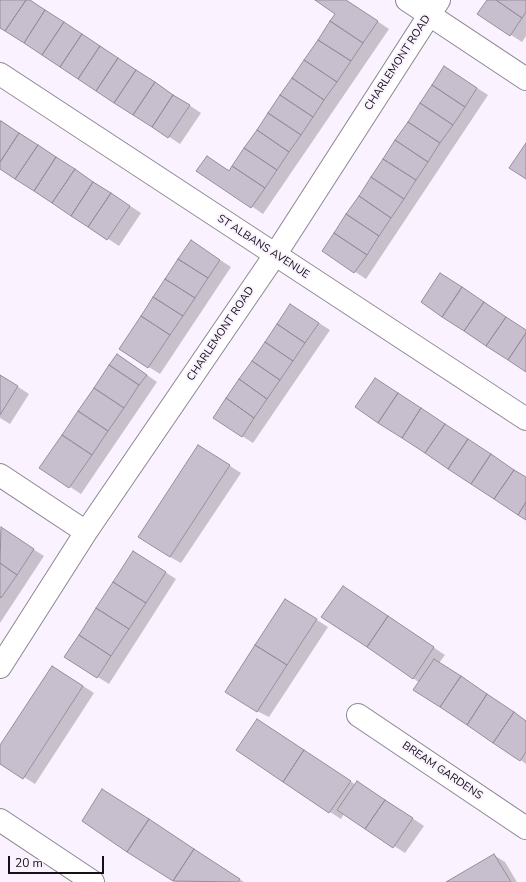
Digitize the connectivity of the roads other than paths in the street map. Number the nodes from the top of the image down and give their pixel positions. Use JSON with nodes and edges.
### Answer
{"nodes":[{"id":1,"x":407,"y":0,"type":"edge"},
{"id":2,"x":434,"y":7,"type":"edge"},
{"id":3,"x":0,"y":74,"type":"edge"},
{"id":4,"x":526,"y":79,"type":"edge"},
{"id":5,"x":275,"y":255,"type":"junction"},
{"id":6,"x":526,"y":419,"type":"edge"},
{"id":7,"x":0,"y":475,"type":"edge"},
{"id":8,"x":86,"y":532,"type":"junction"},
{"id":9,"x":0,"y":667,"type":"edge"},
{"id":10,"x":358,"y":715,"type":"dead end"},
{"id":11,"x":0,"y":820,"type":"edge"},
{"id":12,"x":526,"y":828,"type":"edge"},
{"id":13,"x":93,"y":882,"type":"edge"}],
"edges":[{"from":1,"to":2,"type":"street"},
{"from":2,"to":4,"type":"street"},
{"from":2,"to":5,"type":"street","name":"CHARLEMONT ROAD"},
{"from":3,"to":5,"type":"street","name":"ST ALBANS AVENUE"},
{"from":5,"to":6,"type":"street","name":"ST ALBANS AVENUE"},
{"from":5,"to":8,"type":"street","name":"CHARLEMONT ROAD"},
{"from":7,"to":8,"type":"street"},
{"from":8,"to":9,"type":"street","name":"CHARLEMONT ROAD"},
{"from":10,"to":12,"type":"street","name":"BREAM GARDENS"},
{"from":11,"to":13,"type":"street"}]}
